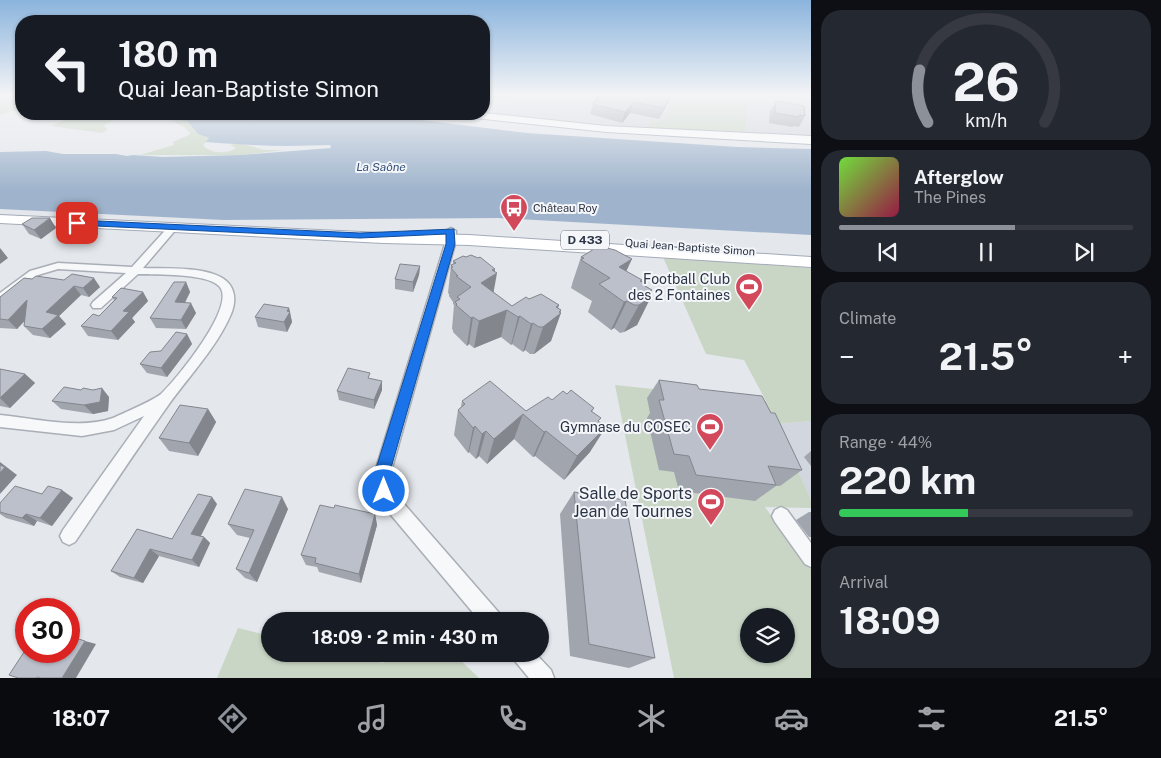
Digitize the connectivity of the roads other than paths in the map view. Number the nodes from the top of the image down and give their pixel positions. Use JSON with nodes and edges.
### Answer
{"nodes":[{"id":1,"x":584,"y":127,"type":"edge"},
{"id":2,"x":811,"y":140,"type":"edge"},
{"id":3,"x":0,"y":219,"type":"edge"},
{"id":4,"x":173,"y":227,"type":"junction"},
{"id":5,"x":451,"y":235,"type":"junction"},
{"id":6,"x":811,"y":255,"type":"edge"},
{"id":7,"x":811,"y":262,"type":"edge"},
{"id":8,"x":135,"y":271,"type":"junction"},
{"id":9,"x":0,"y":299,"type":"edge"},
{"id":10,"x":97,"y":305,"type":"dead end"},
{"id":11,"x":164,"y":399,"type":"junction"},
{"id":12,"x":1,"y":422,"type":"edge"},
{"id":13,"x":780,"y":516,"type":"dead end"},
{"id":14,"x":69,"y":536,"type":"dead end"},
{"id":15,"x":811,"y":558,"type":"edge"},
{"id":16,"x":485,"y":612,"type":"edge"},
{"id":17,"x":529,"y":662,"type":"edge"},
{"id":18,"x":543,"y":678,"type":"edge"}],
"edges":[{"from":1,"to":2,"type":"main road"},
{"from":3,"to":4,"type":"main road","name":"Quai Jean-Baptiste Simon","number":"D 433"},
{"from":4,"to":5,"type":"main road","name":"Quai Jean-Baptiste Simon","number":"D 433"},
{"from":4,"to":8,"type":"street"},
{"from":5,"to":6,"type":"main road","name":"Quai Jean-Baptiste Simon","number":"D 433"},
{"from":5,"to":7,"type":"main road","name":"Quai Jean-Baptiste Simon","number":"D 433"},
{"from":5,"to":16,"type":"street"},
{"from":8,"to":9,"type":"street"},
{"from":8,"to":10,"type":"street"},
{"from":8,"to":11,"type":"street"},
{"from":11,"to":12,"type":"street"},
{"from":11,"to":14,"type":"street"},
{"from":13,"to":15,"type":"street"},
{"from":17,"to":18,"type":"street"}]}
